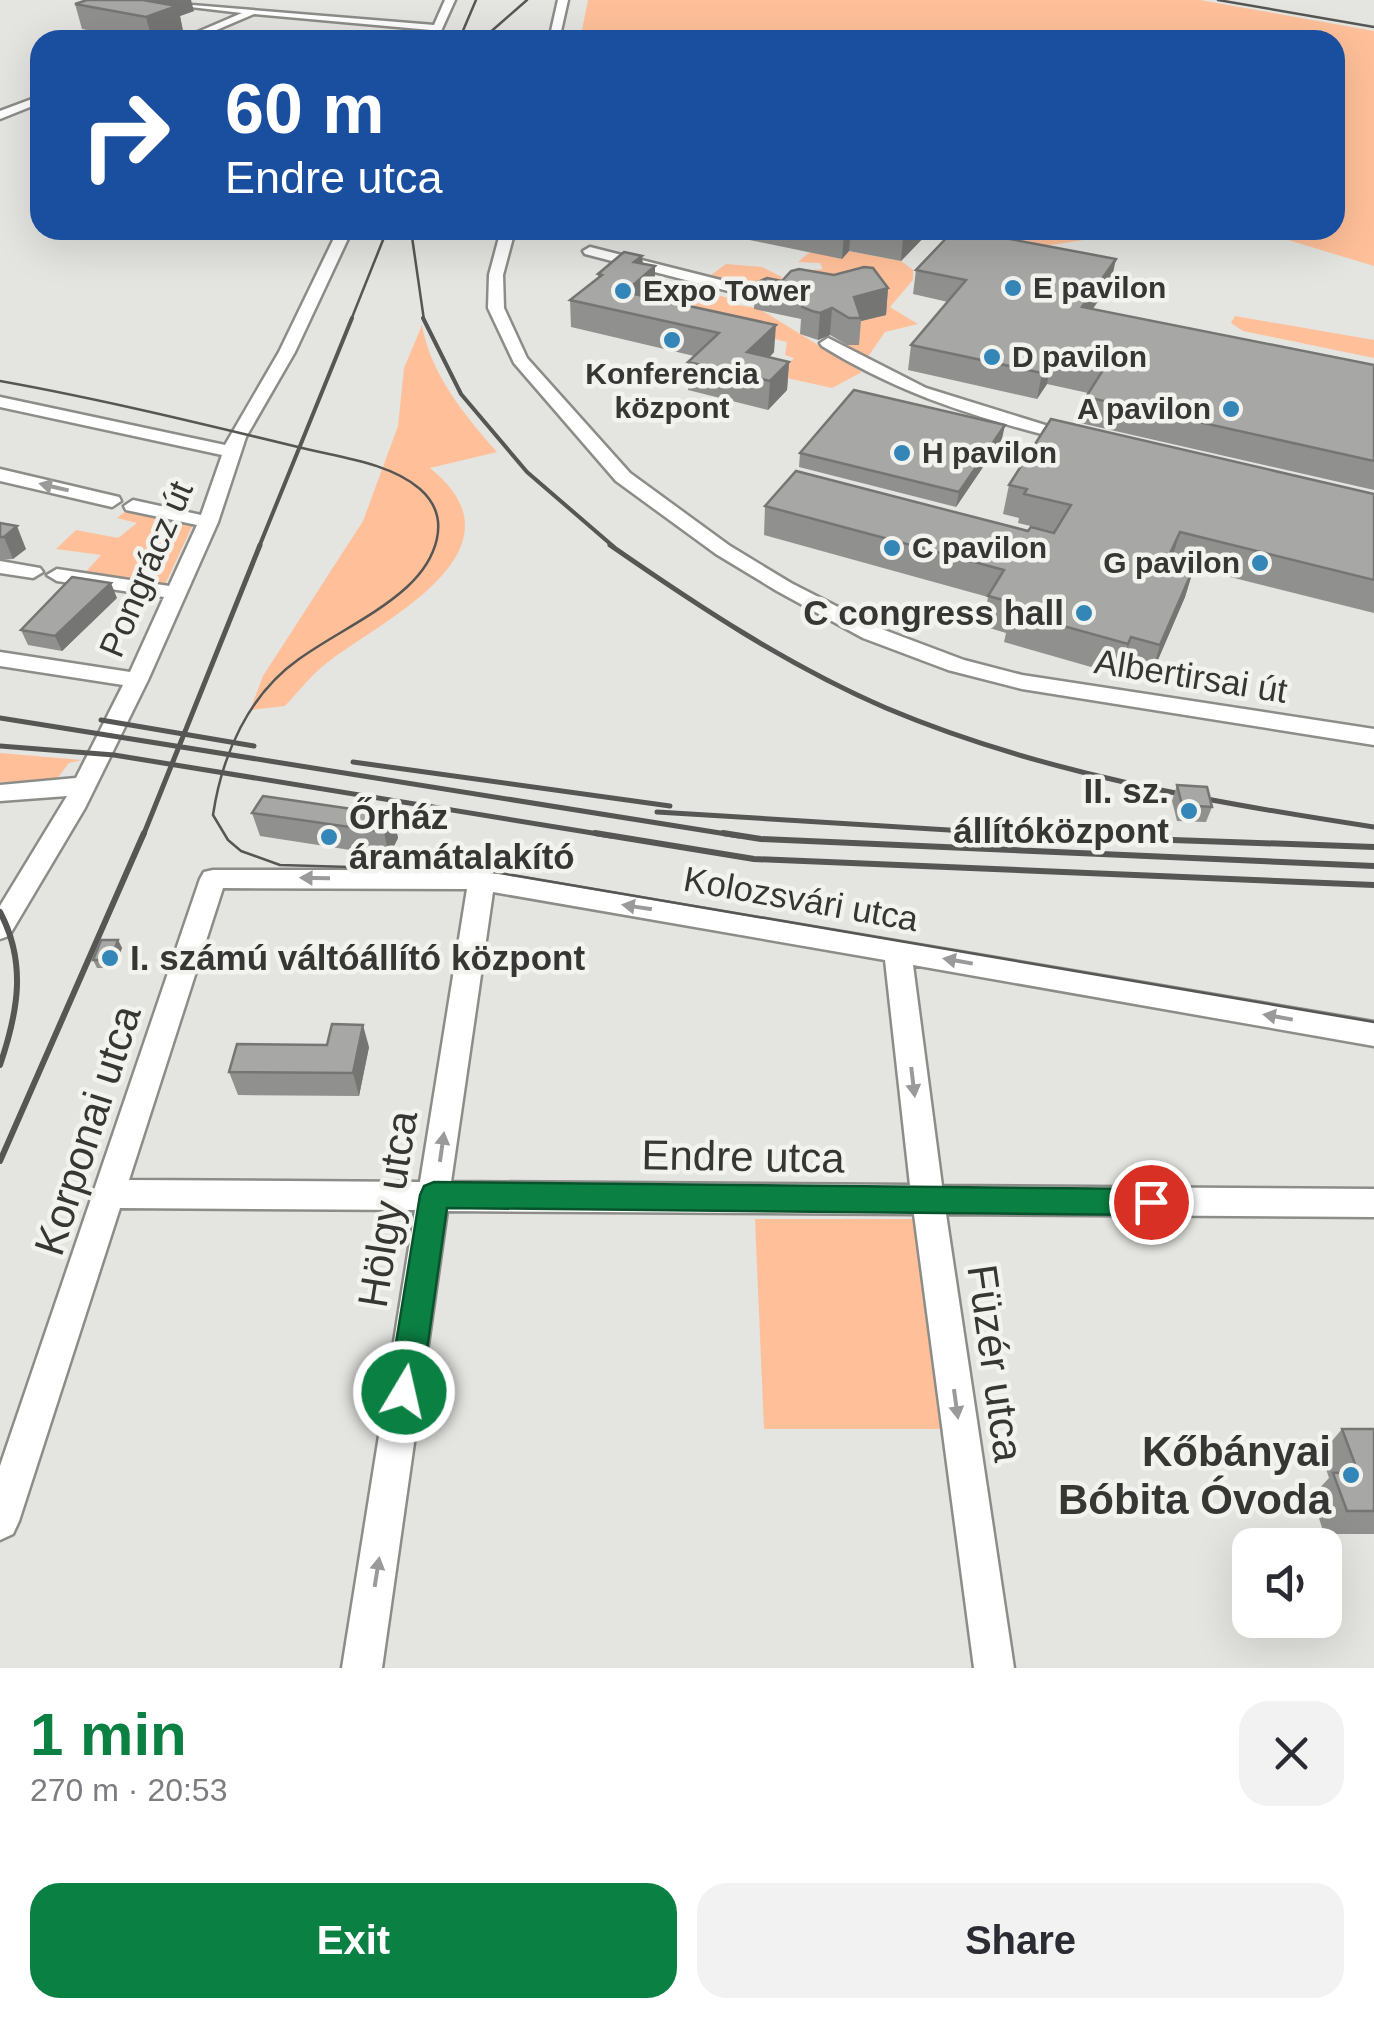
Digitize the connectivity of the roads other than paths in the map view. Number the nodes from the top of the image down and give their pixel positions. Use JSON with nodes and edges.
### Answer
{"nodes":[{"id":1,"x":136,"y":0,"type":"edge"},
{"id":2,"x":450,"y":0,"type":"edge"},
{"id":3,"x":563,"y":0,"type":"edge"},
{"id":4,"x":255,"y":11,"type":"junction"},
{"id":5,"x":208,"y":30,"type":"edge"},
{"id":6,"x":403,"y":30,"type":"edge"},
{"id":7,"x":436,"y":30,"type":"edge"},
{"id":8,"x":556,"y":30,"type":"edge"},
{"id":9,"x":30,"y":103,"type":"edge"},
{"id":10,"x":0,"y":115,"type":"edge"},
{"id":11,"x":339,"y":240,"type":"edge"},
{"id":12,"x":505,"y":240,"type":"edge"},
{"id":13,"x":590,"y":251,"type":"dead end"},
{"id":14,"x":779,"y":299,"type":"edge"},
{"id":15,"x":828,"y":343,"type":"dead end"},
{"id":16,"x":0,"y":402,"type":"edge"},
{"id":17,"x":1093,"y":442,"type":"edge"},
{"id":18,"x":232,"y":452,"type":"junction"},
{"id":19,"x":0,"y":475,"type":"edge"},
{"id":20,"x":110,"y":500,"type":"dead end"},
{"id":21,"x":132,"y":506,"type":"dead end"},
{"id":22,"x":208,"y":522,"type":"junction"},
{"id":23,"x":0,"y":567,"type":"edge"},
{"id":24,"x":33,"y":572,"type":"dead end"},
{"id":25,"x":57,"y":575,"type":"dead end"},
{"id":26,"x":176,"y":594,"type":"junction"},
{"id":27,"x":0,"y":660,"type":"edge"},
{"id":28,"x":137,"y":680,"type":"junction"},
{"id":29,"x":1374,"y":737,"type":"edge"},
{"id":30,"x":84,"y":786,"type":"junction"},
{"id":31,"x":0,"y":792,"type":"edge"},
{"id":32,"x":213,"y":879,"type":"joint"},
{"id":33,"x":481,"y":882,"type":"junction"},
{"id":34,"x":0,"y":928,"type":"edge"},
{"id":35,"x":897,"y":950,"type":"junction"},
{"id":36,"x":1374,"y":1034,"type":"edge"},
{"id":37,"x":112,"y":1194,"type":"junction"},
{"id":38,"x":434,"y":1195,"type":"junction"},
{"id":39,"x":928,"y":1201,"type":"junction"},
{"id":40,"x":1374,"y":1203,"type":"edge"},
{"id":41,"x":0,"y":1521,"type":"edge"},
{"id":42,"x":362,"y":1668,"type":"edge"},
{"id":43,"x":994,"y":1668,"type":"edge"}],
"edges":[{"from":1,"to":4,"type":"street"},
{"from":2,"to":7,"type":"street"},
{"from":3,"to":8,"type":"street"},
{"from":4,"to":5,"type":"street"},
{"from":4,"to":6,"type":"street"},
{"from":9,"to":10,"type":"street"},
{"from":11,"to":18,"type":"street","name":"Pongrácz út"},
{"from":12,"to":29,"type":"street","name":"Albertirsai út"},
{"from":13,"to":14,"type":"street"},
{"from":15,"to":17,"type":"street"},
{"from":16,"to":18,"type":"street"},
{"from":18,"to":22,"type":"street","name":"Pongrácz út"},
{"from":20,"to":19,"type":"street","one_way":true},
{"from":21,"to":22,"type":"street"},
{"from":22,"to":26,"type":"street","name":"Pongrácz út"},
{"from":23,"to":24,"type":"street"},
{"from":25,"to":26,"type":"street"},
{"from":26,"to":28,"type":"street","name":"Pongrácz út"},
{"from":27,"to":28,"type":"street"},
{"from":28,"to":30,"type":"street","name":"Pongrácz út"},
{"from":30,"to":31,"type":"street"},
{"from":30,"to":34,"type":"street","name":"Pongrácz út"},
{"from":33,"to":32,"type":"street","name":"Kolozsvári utca","one_way":true},
{"from":32,"to":37,"type":"street","name":"Korponai utca"},
{"from":35,"to":33,"type":"street","name":"Kolozsvári utca","one_way":true},
{"from":38,"to":33,"type":"street","name":"Hölgy utca","one_way":true},
{"from":36,"to":35,"type":"street","name":"Kolozsvári utca","one_way":true},
{"from":35,"to":39,"type":"street","name":"Füzér utca","one_way":true},
{"from":37,"to":38,"type":"street","name":"Endre utca"},
{"from":37,"to":41,"type":"street","name":"Korponai utca"},
{"from":38,"to":39,"type":"street","name":"Endre utca"},
{"from":42,"to":38,"type":"street","name":"Hölgy utca","one_way":true},
{"from":39,"to":40,"type":"street","name":"Endre utca"},
{"from":39,"to":43,"type":"street","name":"Füzér utca","one_way":true}]}
